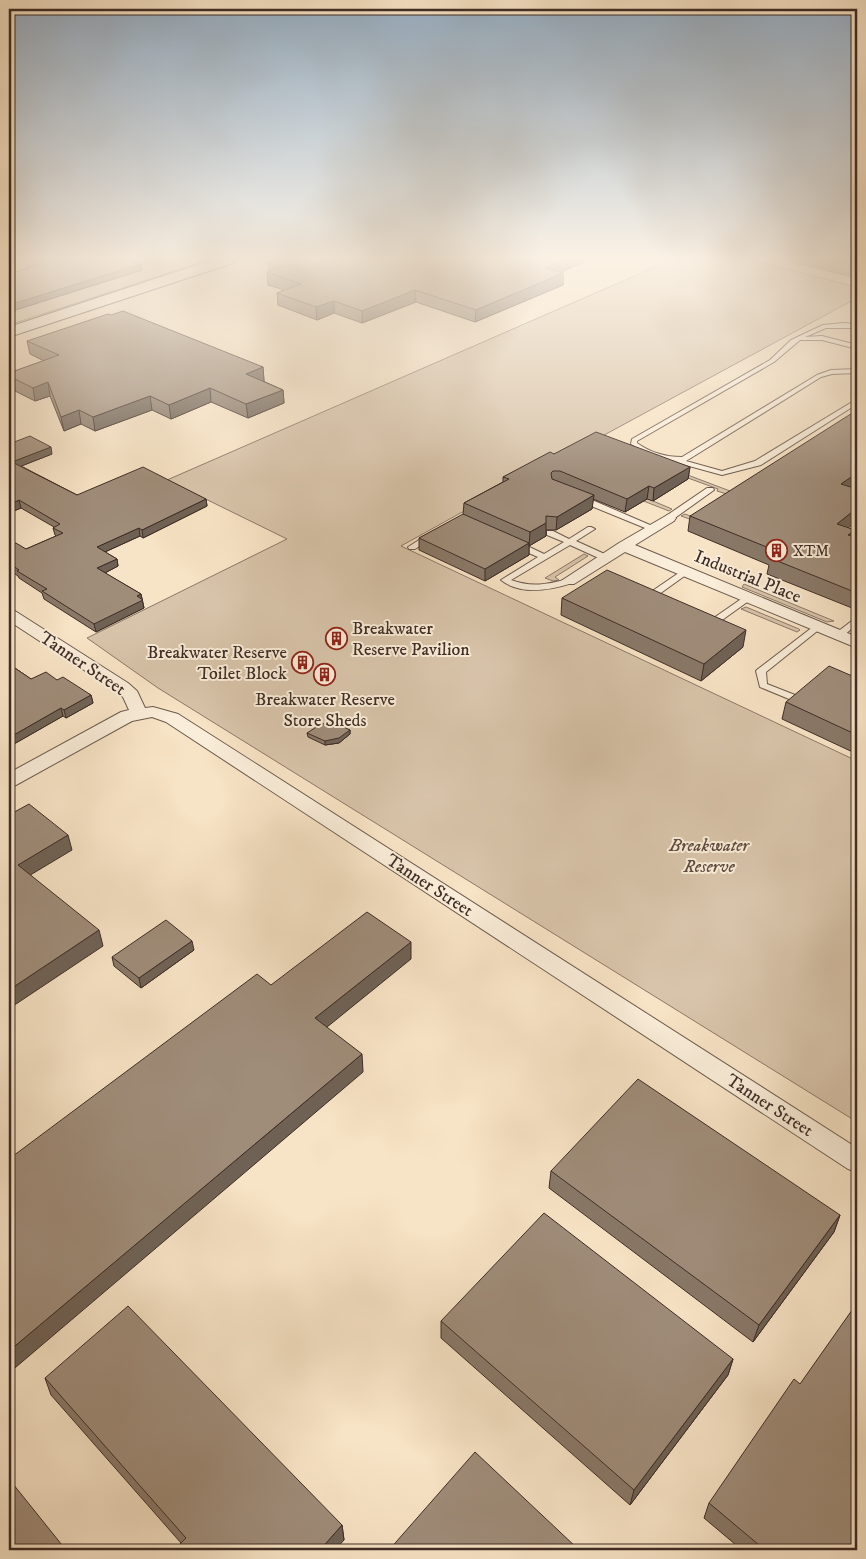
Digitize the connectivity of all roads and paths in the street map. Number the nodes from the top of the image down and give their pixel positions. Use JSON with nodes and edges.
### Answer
{"nodes":[{"id":1,"x":810,"y":333,"type":"edge"},
{"id":2,"x":792,"y":341,"type":"junction"},
{"id":3,"x":857,"y":347,"type":"edge"},
{"id":4,"x":857,"y":371,"type":"edge"},
{"id":5,"x":857,"y":401,"type":"edge"},
{"id":6,"x":675,"y":459,"type":"junction"},
{"id":7,"x":710,"y":490,"type":"dead end"},
{"id":8,"x":572,"y":496,"type":"edge"},
{"id":9,"x":669,"y":518,"type":"joint"},
{"id":10,"x":653,"y":528,"type":"junction"},
{"id":11,"x":591,"y":529,"type":"dead end"},
{"id":12,"x":436,"y":534,"type":"edge"},
{"id":13,"x":550,"y":534,"type":"edge"},
{"id":14,"x":511,"y":542,"type":"edge"},
{"id":15,"x":570,"y":542,"type":"junction"},
{"id":16,"x":624,"y":546,"type":"junction"},
{"id":17,"x":412,"y":547,"type":"dead end"},
{"id":18,"x":544,"y":557,"type":"junction"},
{"id":19,"x":606,"y":558,"type":"junction"},
{"id":20,"x":686,"y":572,"type":"junction"},
{"id":21,"x":569,"y":581,"type":"joint"},
{"id":22,"x":747,"y":598,"type":"junction"},
{"id":23,"x":646,"y":599,"type":"edge"},
{"id":24,"x":9,"y":614,"type":"edge"},
{"id":25,"x":857,"y":620,"type":"edge"},
{"id":26,"x":818,"y":626,"type":"junction"},
{"id":27,"x":707,"y":627,"type":"edge"},
{"id":28,"x":839,"y":636,"type":"junction"},
{"id":29,"x":857,"y":643,"type":"edge"},
{"id":30,"x":792,"y":697,"type":"edge"},
{"id":31,"x":138,"y":713,"type":"junction"},
{"id":32,"x":9,"y":781,"type":"edge"},
{"id":33,"x":857,"y":1162,"type":"edge"}],
"edges":[{"from":1,"to":2,"type":"lane"},
{"from":2,"to":3,"type":"lane"},
{"from":2,"to":6,"type":"lane"},
{"from":4,"to":6,"type":"lane"},
{"from":5,"to":6,"type":"lane"},
{"from":7,"to":9,"type":"lane"},
{"from":8,"to":10,"type":"lane"},
{"from":9,"to":10,"type":"street"},
{"from":10,"to":16,"type":"street"},
{"from":11,"to":15,"type":"lane"},
{"from":12,"to":17,"type":"lane"},
{"from":13,"to":15,"type":"lane"},
{"from":14,"to":18,"type":"lane"},
{"from":15,"to":18,"type":"lane"},
{"from":15,"to":19,"type":"lane"},
{"from":16,"to":19,"type":"street"},
{"from":16,"to":20,"type":"street","name":"Industrial Place"},
{"from":18,"to":21,"type":"lane"},
{"from":19,"to":21,"type":"street"},
{"from":20,"to":22,"type":"street","name":"Industrial Place"},
{"from":20,"to":23,"type":"lane"},
{"from":22,"to":26,"type":"street","name":"Industrial Place"},
{"from":22,"to":27,"type":"lane"},
{"from":24,"to":31,"type":"street","name":"Tanner Street"},
{"from":25,"to":28,"type":"lane"},
{"from":26,"to":28,"type":"street","name":"Industrial Place"},
{"from":26,"to":30,"type":"lane"},
{"from":28,"to":29,"type":"street","name":"Industrial Place"},
{"from":31,"to":32,"type":"street"},
{"from":31,"to":33,"type":"street","name":"Tanner Street"}]}
